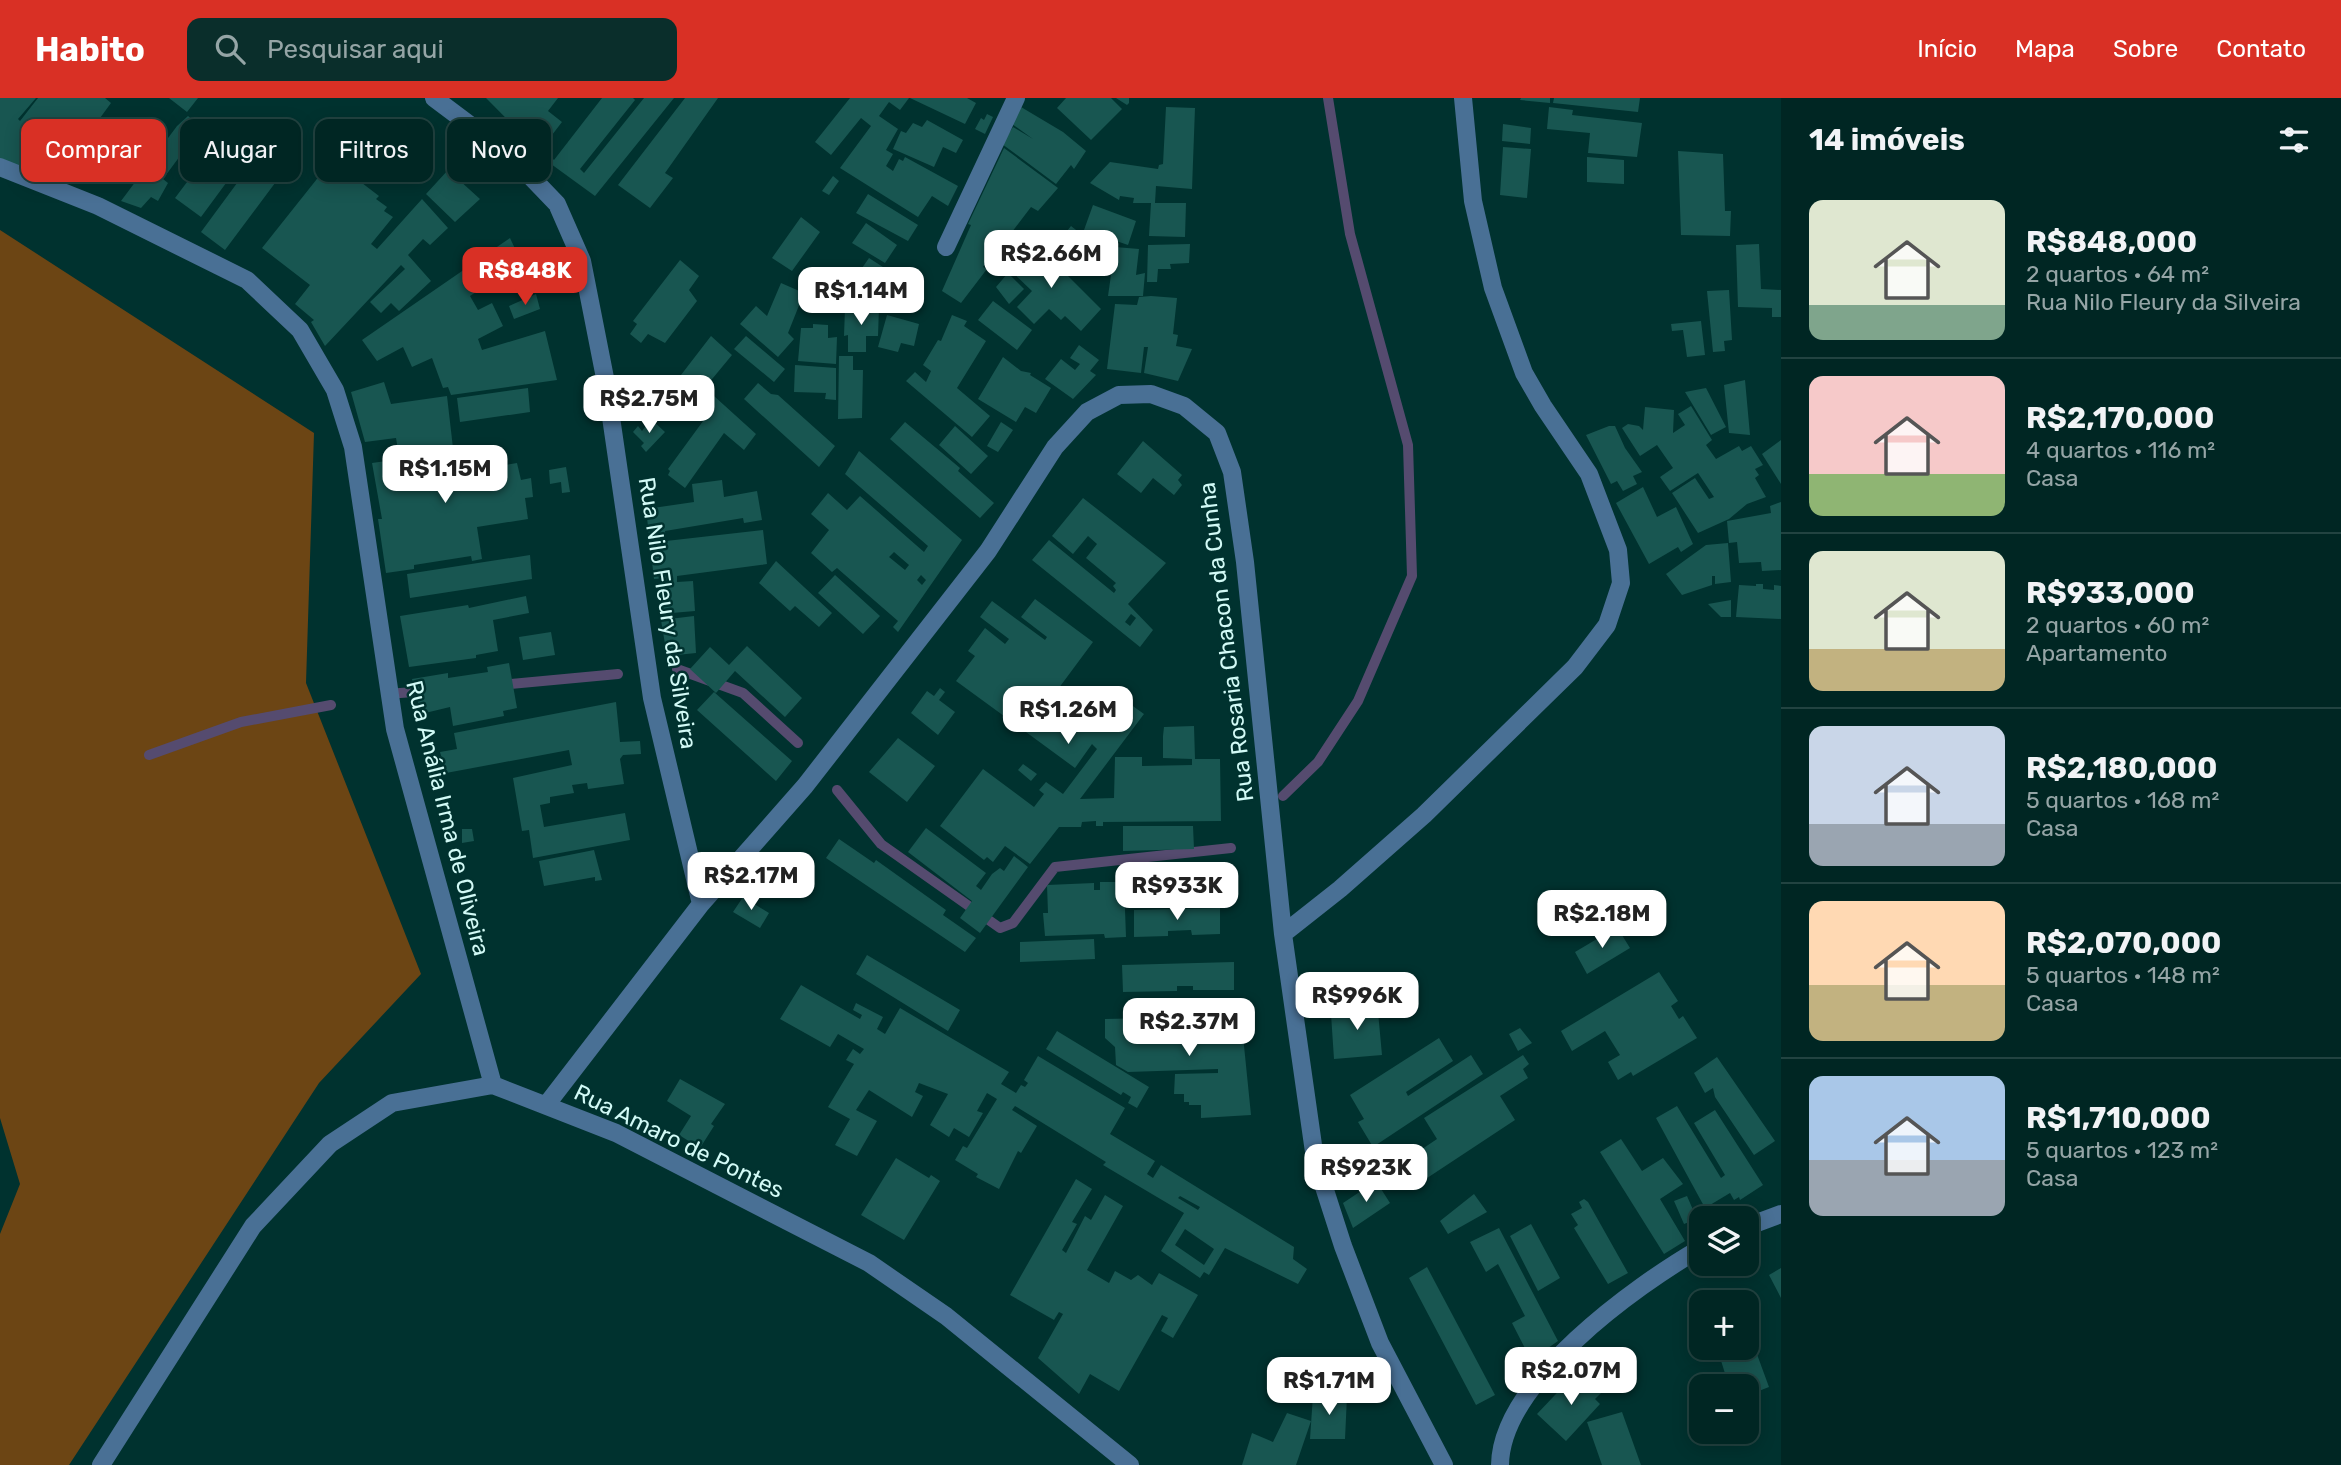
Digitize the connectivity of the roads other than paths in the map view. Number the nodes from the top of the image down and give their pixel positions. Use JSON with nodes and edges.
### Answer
{"nodes":[{"id":1,"x":434,"y":98,"type":"edge"},
{"id":2,"x":1016,"y":98,"type":"edge"},
{"id":3,"x":1463,"y":98,"type":"edge"},
{"id":4,"x":0,"y":167,"type":"edge"},
{"id":5,"x":946,"y":247,"type":"dead end"},
{"id":6,"x":701,"y":904,"type":"junction"},
{"id":7,"x":1283,"y":934,"type":"junction"},
{"id":8,"x":493,"y":1085,"type":"junction"},
{"id":9,"x":547,"y":1104,"type":"junction"},
{"id":10,"x":1781,"y":1214,"type":"edge"},
{"id":11,"x":1759,"y":1222,"type":"edge"},
{"id":12,"x":1689,"y":1256,"type":"edge"},
{"id":13,"x":101,"y":1465,"type":"edge"},
{"id":14,"x":1130,"y":1465,"type":"edge"},
{"id":15,"x":1444,"y":1465,"type":"edge"},
{"id":16,"x":1500,"y":1465,"type":"edge"}],
"edges":[{"from":1,"to":6,"type":"street","name":"Rua Nilo Fleury da Silveira"},
{"from":2,"to":5,"type":"street"},
{"from":3,"to":7,"type":"street"},
{"from":4,"to":8,"type":"street","name":"Rua Anália Irma de Oliveira"},
{"from":6,"to":7,"type":"street","name":"Rua Rosaria Chacon da Cunha"},
{"from":6,"to":9,"type":"street","name":"Rua Rosaria Chacon da Cunha"},
{"from":7,"to":15,"type":"street","name":"Rua Rosaria Chacon da Cunha"},
{"from":8,"to":9,"type":"street","name":"Rua Amaro de Pontes"},
{"from":8,"to":13,"type":"street","name":"Rua Amaro de Pontes"},
{"from":9,"to":14,"type":"street","name":"Rua Amaro de Pontes"},
{"from":10,"to":11,"type":"street"},
{"from":12,"to":16,"type":"street"}]}
